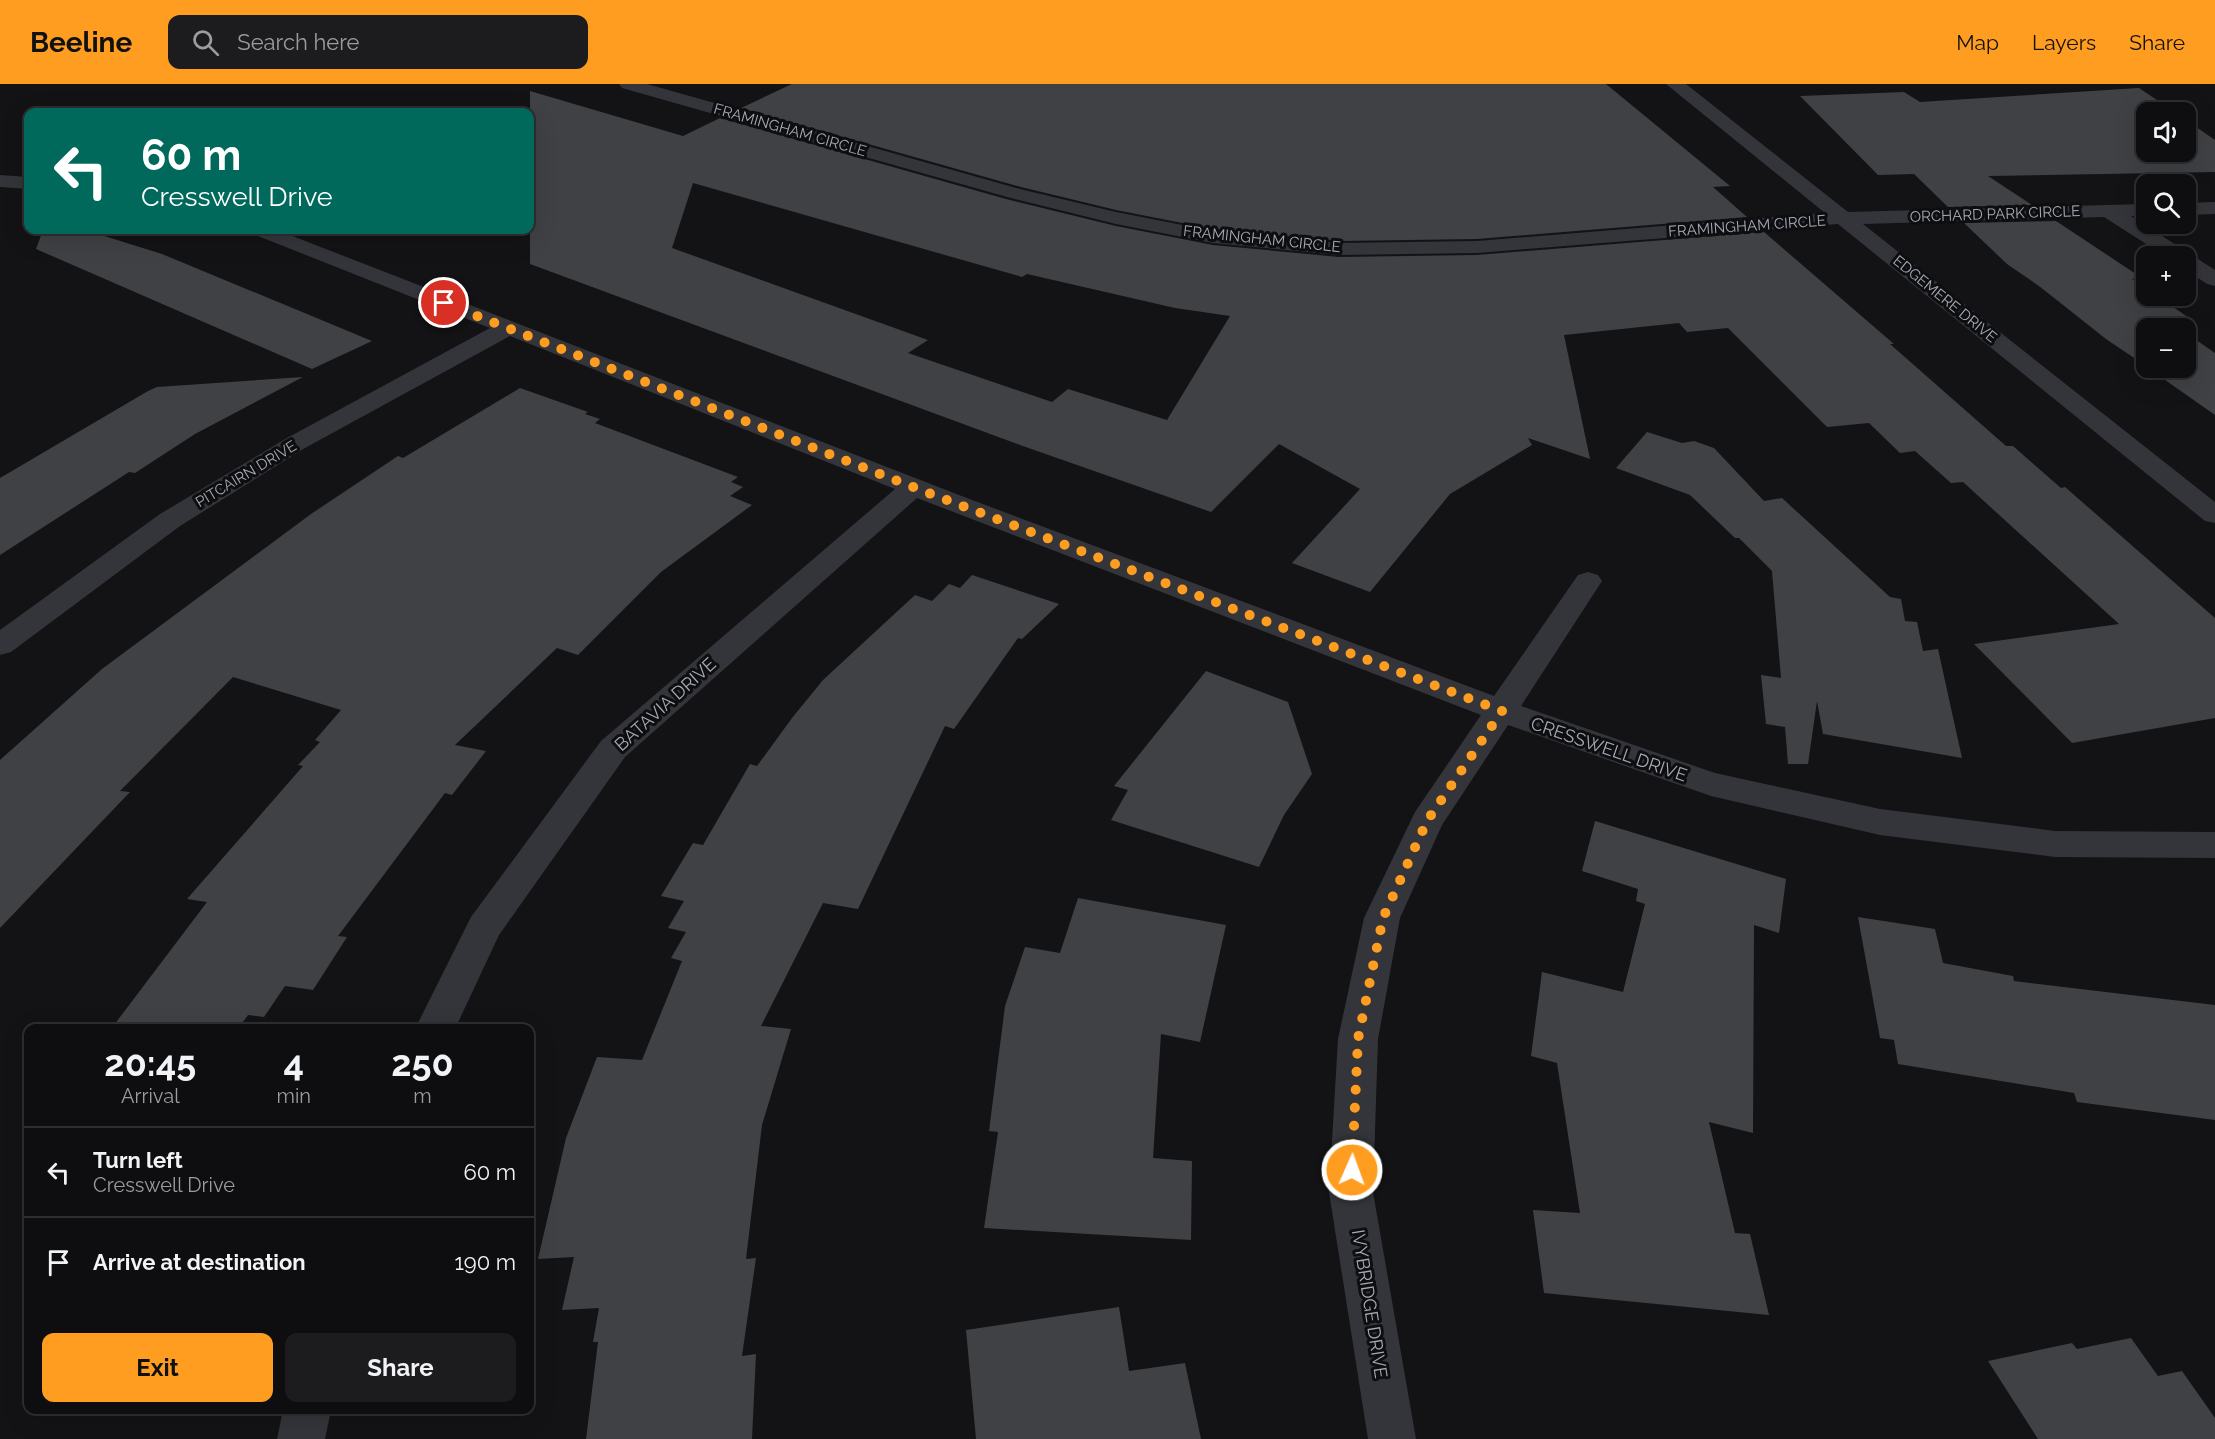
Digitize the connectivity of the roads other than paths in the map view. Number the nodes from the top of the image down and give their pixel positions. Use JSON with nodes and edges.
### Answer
{"nodes":[{"id":1,"x":628,"y":84,"type":"edge"},
{"id":2,"x":1675,"y":84,"type":"edge"},
{"id":3,"x":0,"y":181,"type":"edge"},
{"id":4,"x":24,"y":183,"type":"edge"},
{"id":5,"x":2215,"y":208,"type":"edge"},
{"id":6,"x":2196,"y":209,"type":"edge"},
{"id":7,"x":2136,"y":210,"type":"edge"},
{"id":8,"x":2108,"y":211,"type":"junction"},
{"id":9,"x":1843,"y":218,"type":"junction"},
{"id":10,"x":270,"y":234,"type":"edge"},
{"id":11,"x":2163,"y":246,"type":"edge"},
{"id":12,"x":2196,"y":267,"type":"edge"},
{"id":13,"x":2215,"y":279,"type":"edge"},
{"id":14,"x":508,"y":328,"type":"junction"},
{"id":15,"x":913,"y":487,"type":"junction"},
{"id":16,"x":2215,"y":515,"type":"edge"},
{"id":17,"x":1588,"y":581,"type":"dead end"},
{"id":18,"x":0,"y":645,"type":"edge"},
{"id":19,"x":1502,"y":711,"type":"junction"},
{"id":20,"x":2215,"y":845,"type":"edge"},
{"id":21,"x":437,"y":1024,"type":"edge"},
{"id":22,"x":306,"y":1414,"type":"edge"},
{"id":23,"x":301,"y":1439,"type":"edge"},
{"id":24,"x":1392,"y":1439,"type":"edge"}],
"edges":[{"from":1,"to":9,"type":"street","name":"FRAMINGHAM CIRCLE"},
{"from":2,"to":9,"type":"street","name":"EDGEMERE DRIVE"},
{"from":3,"to":4,"type":"street"},
{"from":5,"to":6,"type":"street"},
{"from":7,"to":8,"type":"street","name":"ORCHARD PARK CIRCLE"},
{"from":8,"to":9,"type":"street","name":"ORCHARD PARK CIRCLE"},
{"from":8,"to":11,"type":"street"},
{"from":9,"to":16,"type":"street","name":"EDGEMERE DRIVE"},
{"from":10,"to":14,"type":"street","name":"CRESSWELL DRIVE"},
{"from":12,"to":13,"type":"street"},
{"from":14,"to":15,"type":"street","name":"CRESSWELL DRIVE"},
{"from":14,"to":18,"type":"street","name":"PITCAIRN DRIVE"},
{"from":15,"to":19,"type":"street","name":"CRESSWELL DRIVE"},
{"from":15,"to":21,"type":"street","name":"BATAVIA DRIVE"},
{"from":17,"to":19,"type":"street","name":"IVYBRIDGE DRIVE"},
{"from":19,"to":20,"type":"street","name":"CRESSWELL DRIVE"},
{"from":19,"to":24,"type":"street","name":"IVYBRIDGE DRIVE"},
{"from":22,"to":23,"type":"street"}]}
